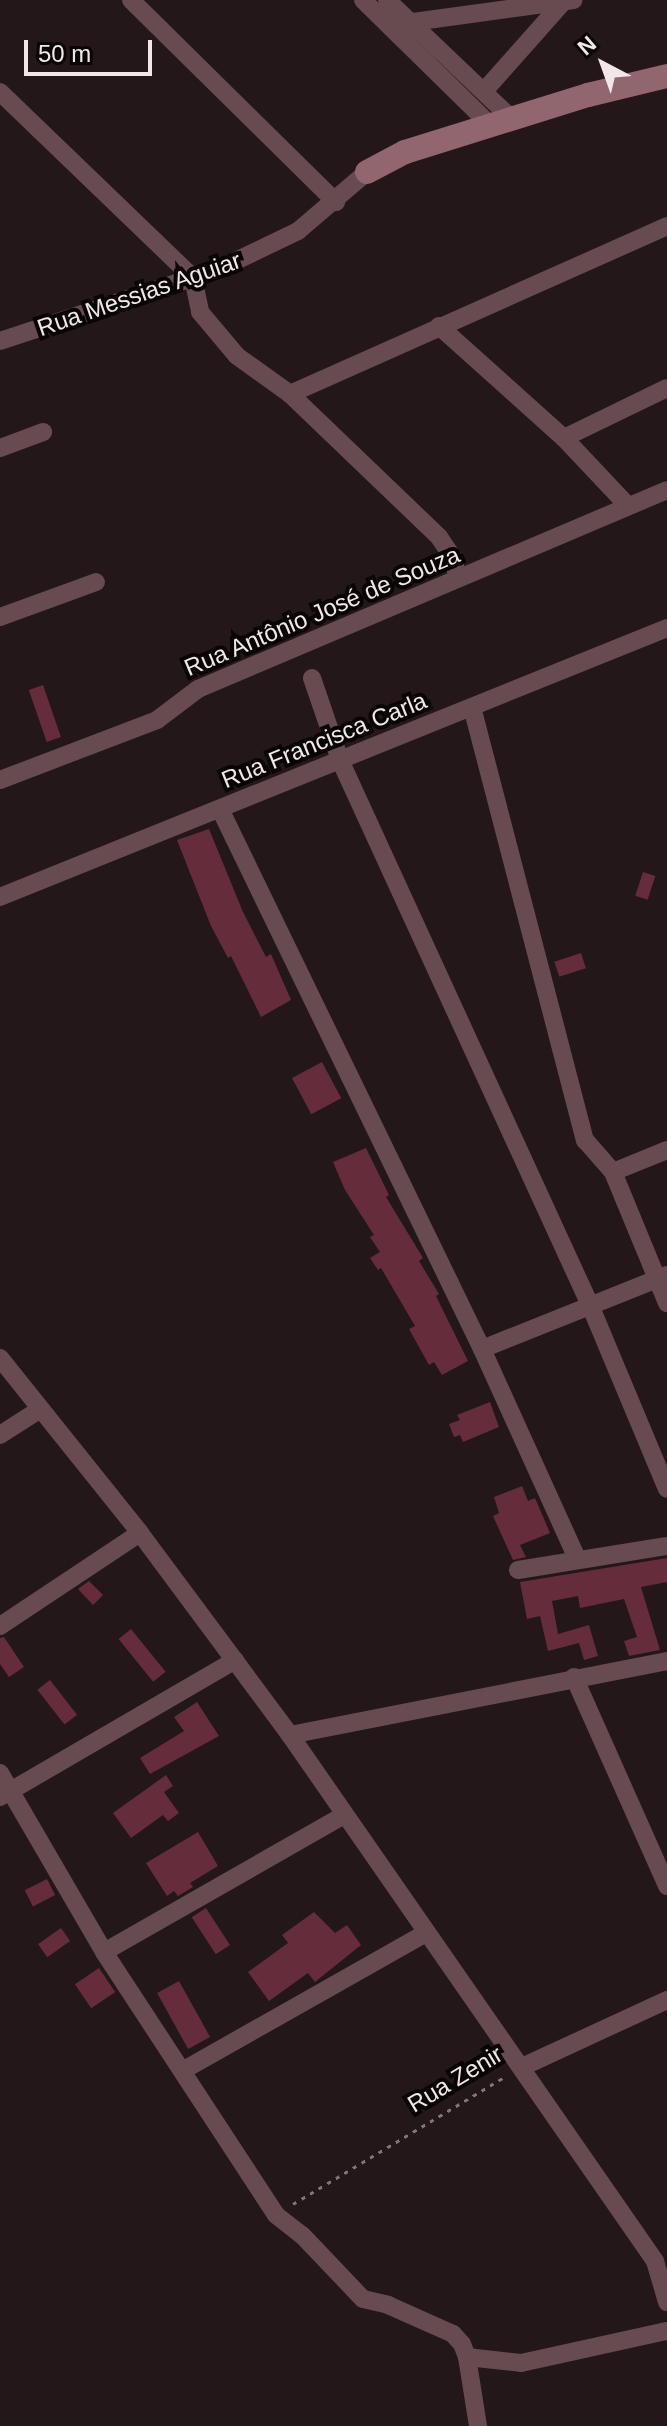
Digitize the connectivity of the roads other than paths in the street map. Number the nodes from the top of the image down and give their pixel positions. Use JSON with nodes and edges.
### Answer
{"nodes":[{"id":1,"x":131,"y":0,"type":"edge"},
{"id":2,"x":568,"y":1,"type":"edge"},
{"id":3,"x":377,"y":3,"type":"edge"},
{"id":4,"x":406,"y":29,"type":"junction"},
{"id":5,"x":667,"y":76,"type":"edge"},
{"id":6,"x":485,"y":90,"type":"junction"},
{"id":7,"x":0,"y":92,"type":"edge"},
{"id":8,"x":502,"y":122,"type":"junction"},
{"id":9,"x":367,"y":172,"type":"joint"},
{"id":10,"x":336,"y":202,"type":"junction"},
{"id":11,"x":667,"y":226,"type":"edge"},
{"id":12,"x":193,"y":278,"type":"junction"},
{"id":13,"x":439,"y":326,"type":"junction"},
{"id":14,"x":2,"y":338,"type":"edge"},
{"id":15,"x":667,"y":388,"type":"edge"},
{"id":16,"x":290,"y":394,"type":"junction"},
{"id":17,"x":43,"y":432,"type":"dead end"},
{"id":18,"x":564,"y":438,"type":"junction"},
{"id":19,"x":0,"y":448,"type":"edge"},
{"id":20,"x":667,"y":490,"type":"edge"},
{"id":21,"x":628,"y":506,"type":"junction"},
{"id":22,"x":457,"y":578,"type":"junction"},
{"id":23,"x":96,"y":582,"type":"dead end"},
{"id":24,"x":0,"y":617,"type":"edge"},
{"id":25,"x":667,"y":628,"type":"edge"},
{"id":26,"x":312,"y":678,"type":"dead end"},
{"id":27,"x":472,"y":707,"type":"junction"},
{"id":28,"x":340,"y":760,"type":"junction"},
{"id":29,"x":0,"y":780,"type":"edge"},
{"id":30,"x":220,"y":809,"type":"junction"},
{"id":31,"x":0,"y":897,"type":"edge"},
{"id":32,"x":667,"y":1150,"type":"edge"},
{"id":33,"x":613,"y":1172,"type":"junction"},
{"id":34,"x":662,"y":1277,"type":"edge"},
{"id":35,"x":667,"y":1303,"type":"edge"},
{"id":36,"x":590,"y":1305,"type":"junction"},
{"id":37,"x":482,"y":1349,"type":"junction"},
{"id":38,"x":0,"y":1358,"type":"edge"},
{"id":39,"x":39,"y":1410,"type":"junction"},
{"id":40,"x":0,"y":1435,"type":"edge"},
{"id":41,"x":667,"y":1489,"type":"edge"},
{"id":42,"x":140,"y":1533,"type":"junction"},
{"id":43,"x":667,"y":1546,"type":"edge"},
{"id":44,"x":577,"y":1558,"type":"junction"},
{"id":45,"x":518,"y":1570,"type":"dead end"},
{"id":46,"x":0,"y":1626,"type":"edge"},
{"id":47,"x":235,"y":1660,"type":"junction"},
{"id":48,"x":667,"y":1661,"type":"edge"},
{"id":49,"x":574,"y":1677,"type":"junction"},
{"id":50,"x":290,"y":1735,"type":"junction"},
{"id":51,"x":0,"y":1773,"type":"edge"},
{"id":52,"x":6,"y":1794,"type":"edge"},
{"id":53,"x":344,"y":1815,"type":"junction"},
{"id":54,"x":667,"y":1886,"type":"edge"},
{"id":55,"x":426,"y":1933,"type":"junction"},
{"id":56,"x":104,"y":1952,"type":"junction"},
{"id":57,"x":667,"y":2000,"type":"edge"},
{"id":58,"x":522,"y":2067,"type":"junction"},
{"id":59,"x":182,"y":2071,"type":"junction"},
{"id":60,"x":667,"y":2302,"type":"edge"},
{"id":61,"x":667,"y":2331,"type":"edge"},
{"id":62,"x":467,"y":2357,"type":"junction"},
{"id":63,"x":478,"y":2426,"type":"edge"}],
"edges":[{"from":1,"to":10,"type":"street"},
{"from":2,"to":4,"type":"street"},
{"from":2,"to":6,"type":"street"},
{"from":3,"to":4,"type":"street"},
{"from":4,"to":6,"type":"street"},
{"from":4,"to":8,"type":"street"},
{"from":5,"to":8,"type":"street","name":"Rua Messias Aguiar"},
{"from":6,"to":8,"type":"street"},
{"from":7,"to":12,"type":"street"},
{"from":8,"to":9,"type":"street","name":"Rua Messias Aguiar"},
{"from":9,"to":10,"type":"street","name":"Rua Messias Aguiar"},
{"from":10,"to":12,"type":"street","name":"Rua Messias Aguiar"},
{"from":11,"to":13,"type":"street"},
{"from":12,"to":14,"type":"street","name":"Rua Messias Aguiar"},
{"from":12,"to":16,"type":"street"},
{"from":13,"to":16,"type":"street"},
{"from":13,"to":18,"type":"street"},
{"from":15,"to":18,"type":"street"},
{"from":16,"to":22,"type":"street"},
{"from":17,"to":19,"type":"street"},
{"from":18,"to":21,"type":"street"},
{"from":20,"to":21,"type":"street","name":"Rua Antônio José de Souza"},
{"from":21,"to":22,"type":"street","name":"Rua Antônio José de Souza"},
{"from":22,"to":29,"type":"street","name":"Rua Antônio José de Souza"},
{"from":23,"to":24,"type":"street"},
{"from":25,"to":27,"type":"street","name":"Rua Francisca Carla"},
{"from":26,"to":28,"type":"street"},
{"from":27,"to":28,"type":"street","name":"Rua Francisca Carla"},
{"from":27,"to":33,"type":"street"},
{"from":28,"to":30,"type":"street","name":"Rua Francisca Carla"},
{"from":28,"to":36,"type":"street"},
{"from":30,"to":31,"type":"street","name":"Rua Francisca Carla"},
{"from":30,"to":37,"type":"street"},
{"from":32,"to":33,"type":"street"},
{"from":33,"to":34,"type":"street"},
{"from":34,"to":35,"type":"street"},
{"from":34,"to":36,"type":"street"},
{"from":36,"to":37,"type":"street"},
{"from":36,"to":41,"type":"street"},
{"from":37,"to":44,"type":"street"},
{"from":38,"to":39,"type":"street"},
{"from":39,"to":40,"type":"street"},
{"from":39,"to":42,"type":"street"},
{"from":42,"to":46,"type":"street"},
{"from":42,"to":47,"type":"street"},
{"from":43,"to":44,"type":"street"},
{"from":44,"to":45,"type":"street"},
{"from":47,"to":50,"type":"street"},
{"from":47,"to":52,"type":"street"},
{"from":48,"to":49,"type":"street"},
{"from":49,"to":50,"type":"street"},
{"from":49,"to":54,"type":"street"},
{"from":50,"to":53,"type":"street"},
{"from":51,"to":52,"type":"street"},
{"from":52,"to":56,"type":"street"},
{"from":53,"to":55,"type":"street"},
{"from":53,"to":56,"type":"street"},
{"from":55,"to":58,"type":"street"},
{"from":55,"to":59,"type":"street"},
{"from":56,"to":59,"type":"street"},
{"from":57,"to":58,"type":"street","name":"Rua Zenir"},
{"from":58,"to":60,"type":"street"},
{"from":59,"to":62,"type":"street"},
{"from":61,"to":62,"type":"street"},
{"from":62,"to":63,"type":"street"}]}
